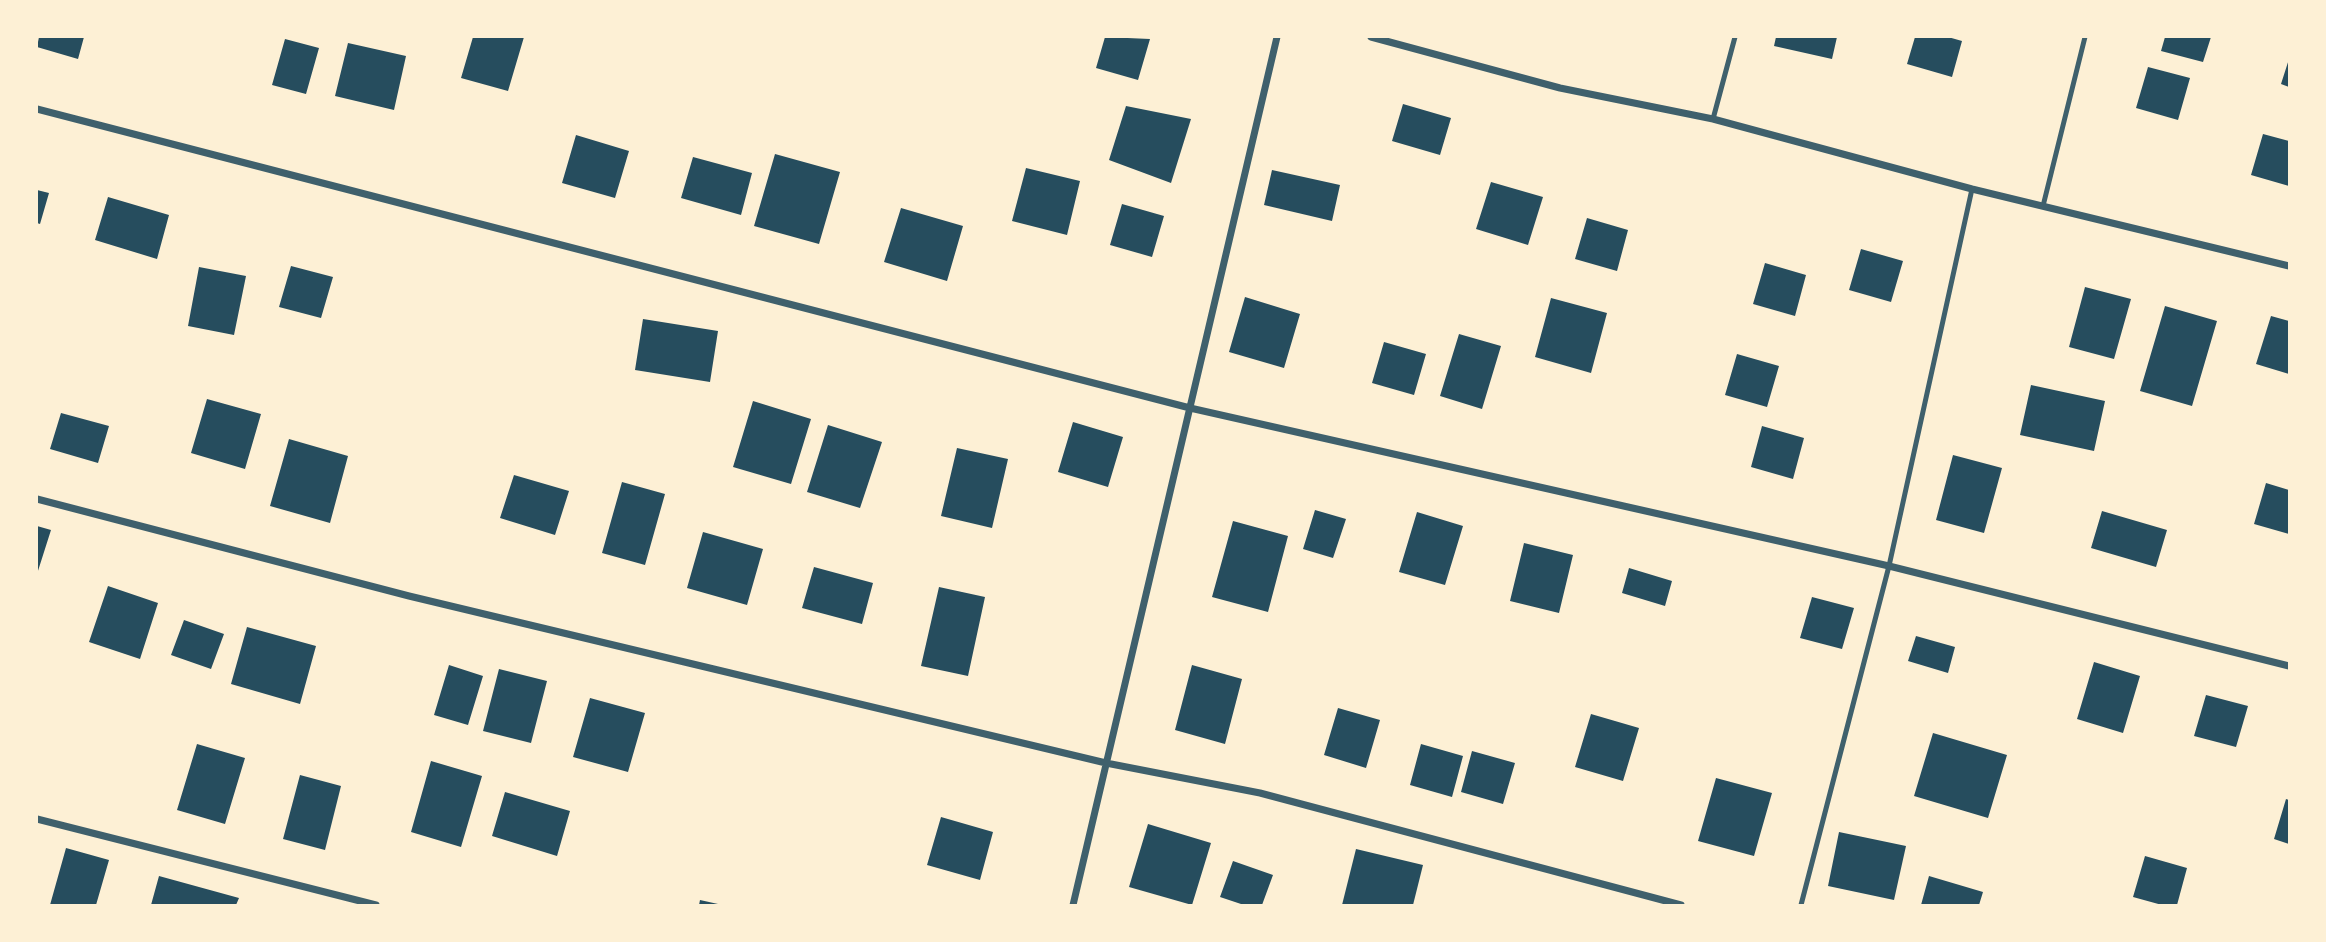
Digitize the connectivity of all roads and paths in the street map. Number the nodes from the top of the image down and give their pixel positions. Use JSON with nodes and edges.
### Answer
{"nodes":[{"id":1,"x":1277,"y":37,"type":"edge"},
{"id":2,"x":1371,"y":37,"type":"edge"},
{"id":3,"x":1735,"y":37,"type":"edge"},
{"id":4,"x":2085,"y":37,"type":"edge"},
{"id":5,"x":37,"y":109,"type":"edge"},
{"id":6,"x":1713,"y":119,"type":"junction"},
{"id":7,"x":1972,"y":189,"type":"junction"},
{"id":8,"x":2043,"y":206,"type":"junction"},
{"id":9,"x":2289,"y":266,"type":"edge"},
{"id":10,"x":1190,"y":408,"type":"junction"},
{"id":11,"x":37,"y":499,"type":"edge"},
{"id":12,"x":1889,"y":566,"type":"junction"},
{"id":13,"x":2289,"y":666,"type":"edge"},
{"id":14,"x":1106,"y":763,"type":"junction"},
{"id":15,"x":37,"y":819,"type":"edge"},
{"id":16,"x":376,"y":905,"type":"edge"},
{"id":17,"x":1073,"y":905,"type":"edge"},
{"id":18,"x":1681,"y":905,"type":"edge"},
{"id":19,"x":1801,"y":905,"type":"edge"}],
"edges":[{"from":1,"to":10,"type":"street"},
{"from":2,"to":6,"type":"street"},
{"from":3,"to":6,"type":"lane"},
{"from":4,"to":8,"type":"lane"},
{"from":5,"to":10,"type":"street"},
{"from":6,"to":7,"type":"street"},
{"from":7,"to":8,"type":"street"},
{"from":7,"to":12,"type":"lane"},
{"from":8,"to":9,"type":"street"},
{"from":10,"to":12,"type":"street"},
{"from":10,"to":14,"type":"street"},
{"from":11,"to":14,"type":"street"},
{"from":12,"to":13,"type":"street"},
{"from":12,"to":19,"type":"lane"},
{"from":14,"to":17,"type":"street"},
{"from":14,"to":18,"type":"street"},
{"from":15,"to":16,"type":"street"}]}
